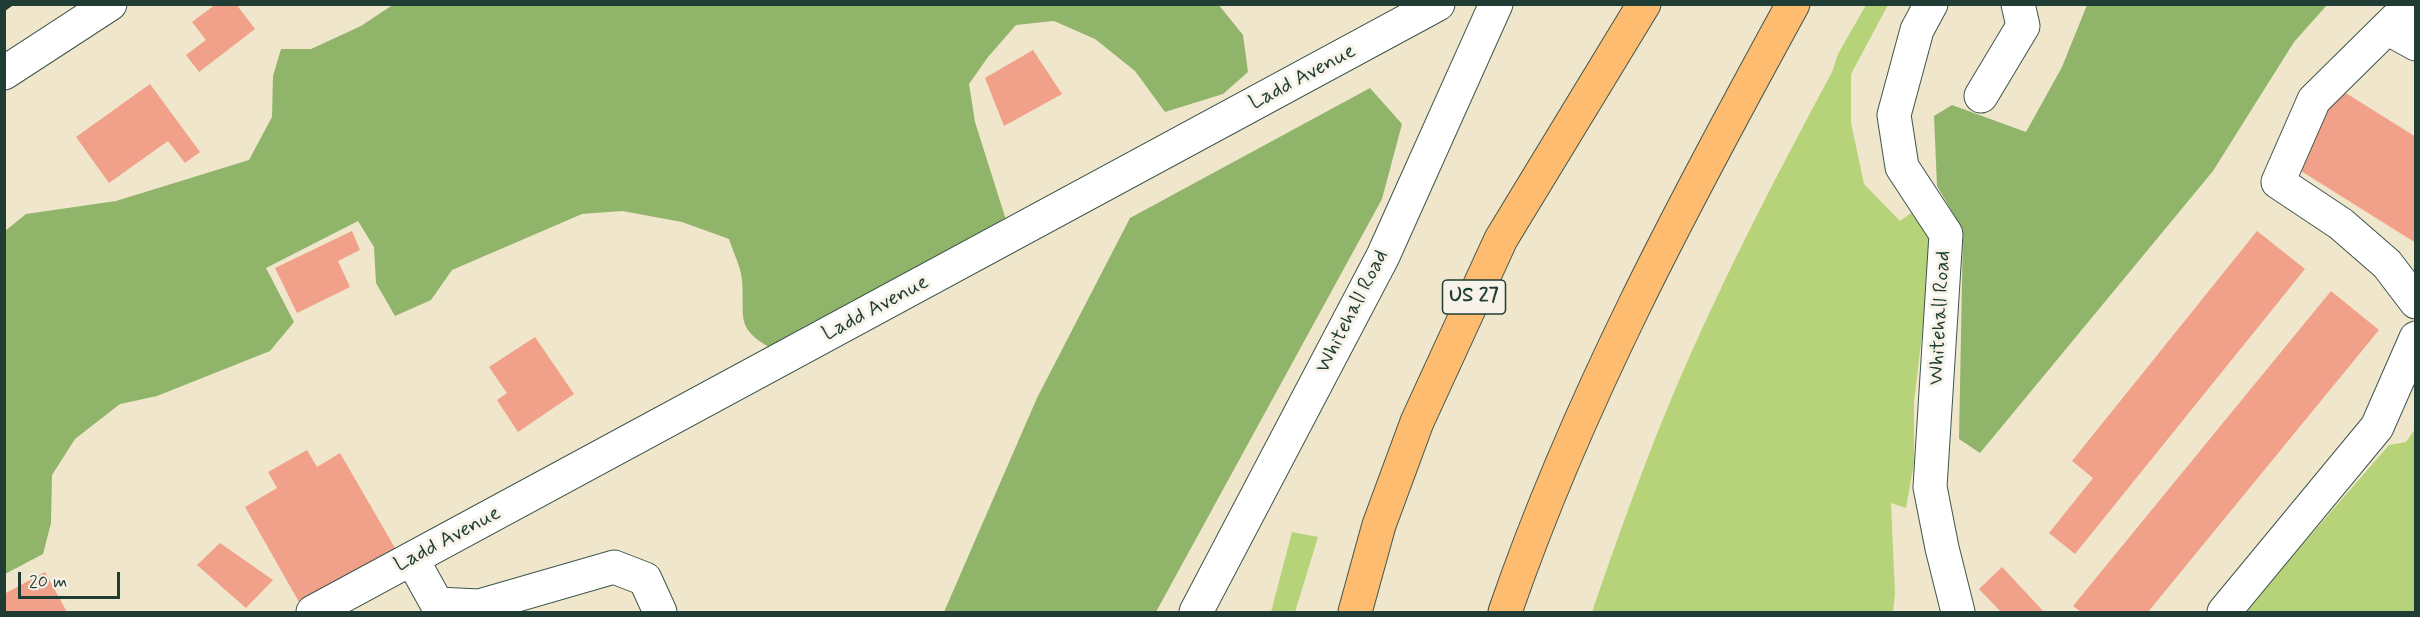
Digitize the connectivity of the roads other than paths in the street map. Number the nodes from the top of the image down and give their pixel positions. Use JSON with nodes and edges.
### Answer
{"nodes":[{"id":1,"x":110,"y":4,"type":"edge"},
{"id":2,"x":1438,"y":4,"type":"edge"},
{"id":3,"x":1496,"y":4,"type":"edge"},
{"id":4,"x":1644,"y":4,"type":"edge"},
{"id":5,"x":1793,"y":4,"type":"edge"},
{"id":6,"x":1931,"y":4,"type":"edge"},
{"id":7,"x":2018,"y":4,"type":"edge"},
{"id":8,"x":2415,"y":5,"type":"edge"},
{"id":9,"x":2387,"y":28,"type":"junction"},
{"id":10,"x":2415,"y":44,"type":"edge"},
{"id":11,"x":4,"y":73,"type":"edge"},
{"id":12,"x":1981,"y":96,"type":"dead end"},
{"id":13,"x":2415,"y":302,"type":"edge"},
{"id":14,"x":2415,"y":338,"type":"edge"},
{"id":15,"x":412,"y":559,"type":"junction"},
{"id":16,"x":313,"y":612,"type":"edge"},
{"id":17,"x":660,"y":612,"type":"edge"},
{"id":18,"x":1196,"y":612,"type":"edge"},
{"id":19,"x":1354,"y":612,"type":"edge"},
{"id":20,"x":1505,"y":612,"type":"edge"},
{"id":21,"x":1958,"y":612,"type":"edge"},
{"id":22,"x":2224,"y":612,"type":"edge"}],
"edges":[{"from":1,"to":11,"type":"street"},
{"from":2,"to":15,"type":"street","name":"Ladd Avenue"},
{"from":3,"to":18,"type":"street","name":"Whitehall Road"},
{"from":4,"to":19,"type":"highway","number":"US 27"},
{"from":5,"to":20,"type":"highway"},
{"from":6,"to":21,"type":"street","name":"Whitehall Road"},
{"from":7,"to":12,"type":"street"},
{"from":8,"to":9,"type":"street"},
{"from":9,"to":10,"type":"street"},
{"from":9,"to":13,"type":"street"},
{"from":14,"to":22,"type":"street"},
{"from":15,"to":16,"type":"street","name":"Ladd Avenue"},
{"from":15,"to":17,"type":"street"}]}
